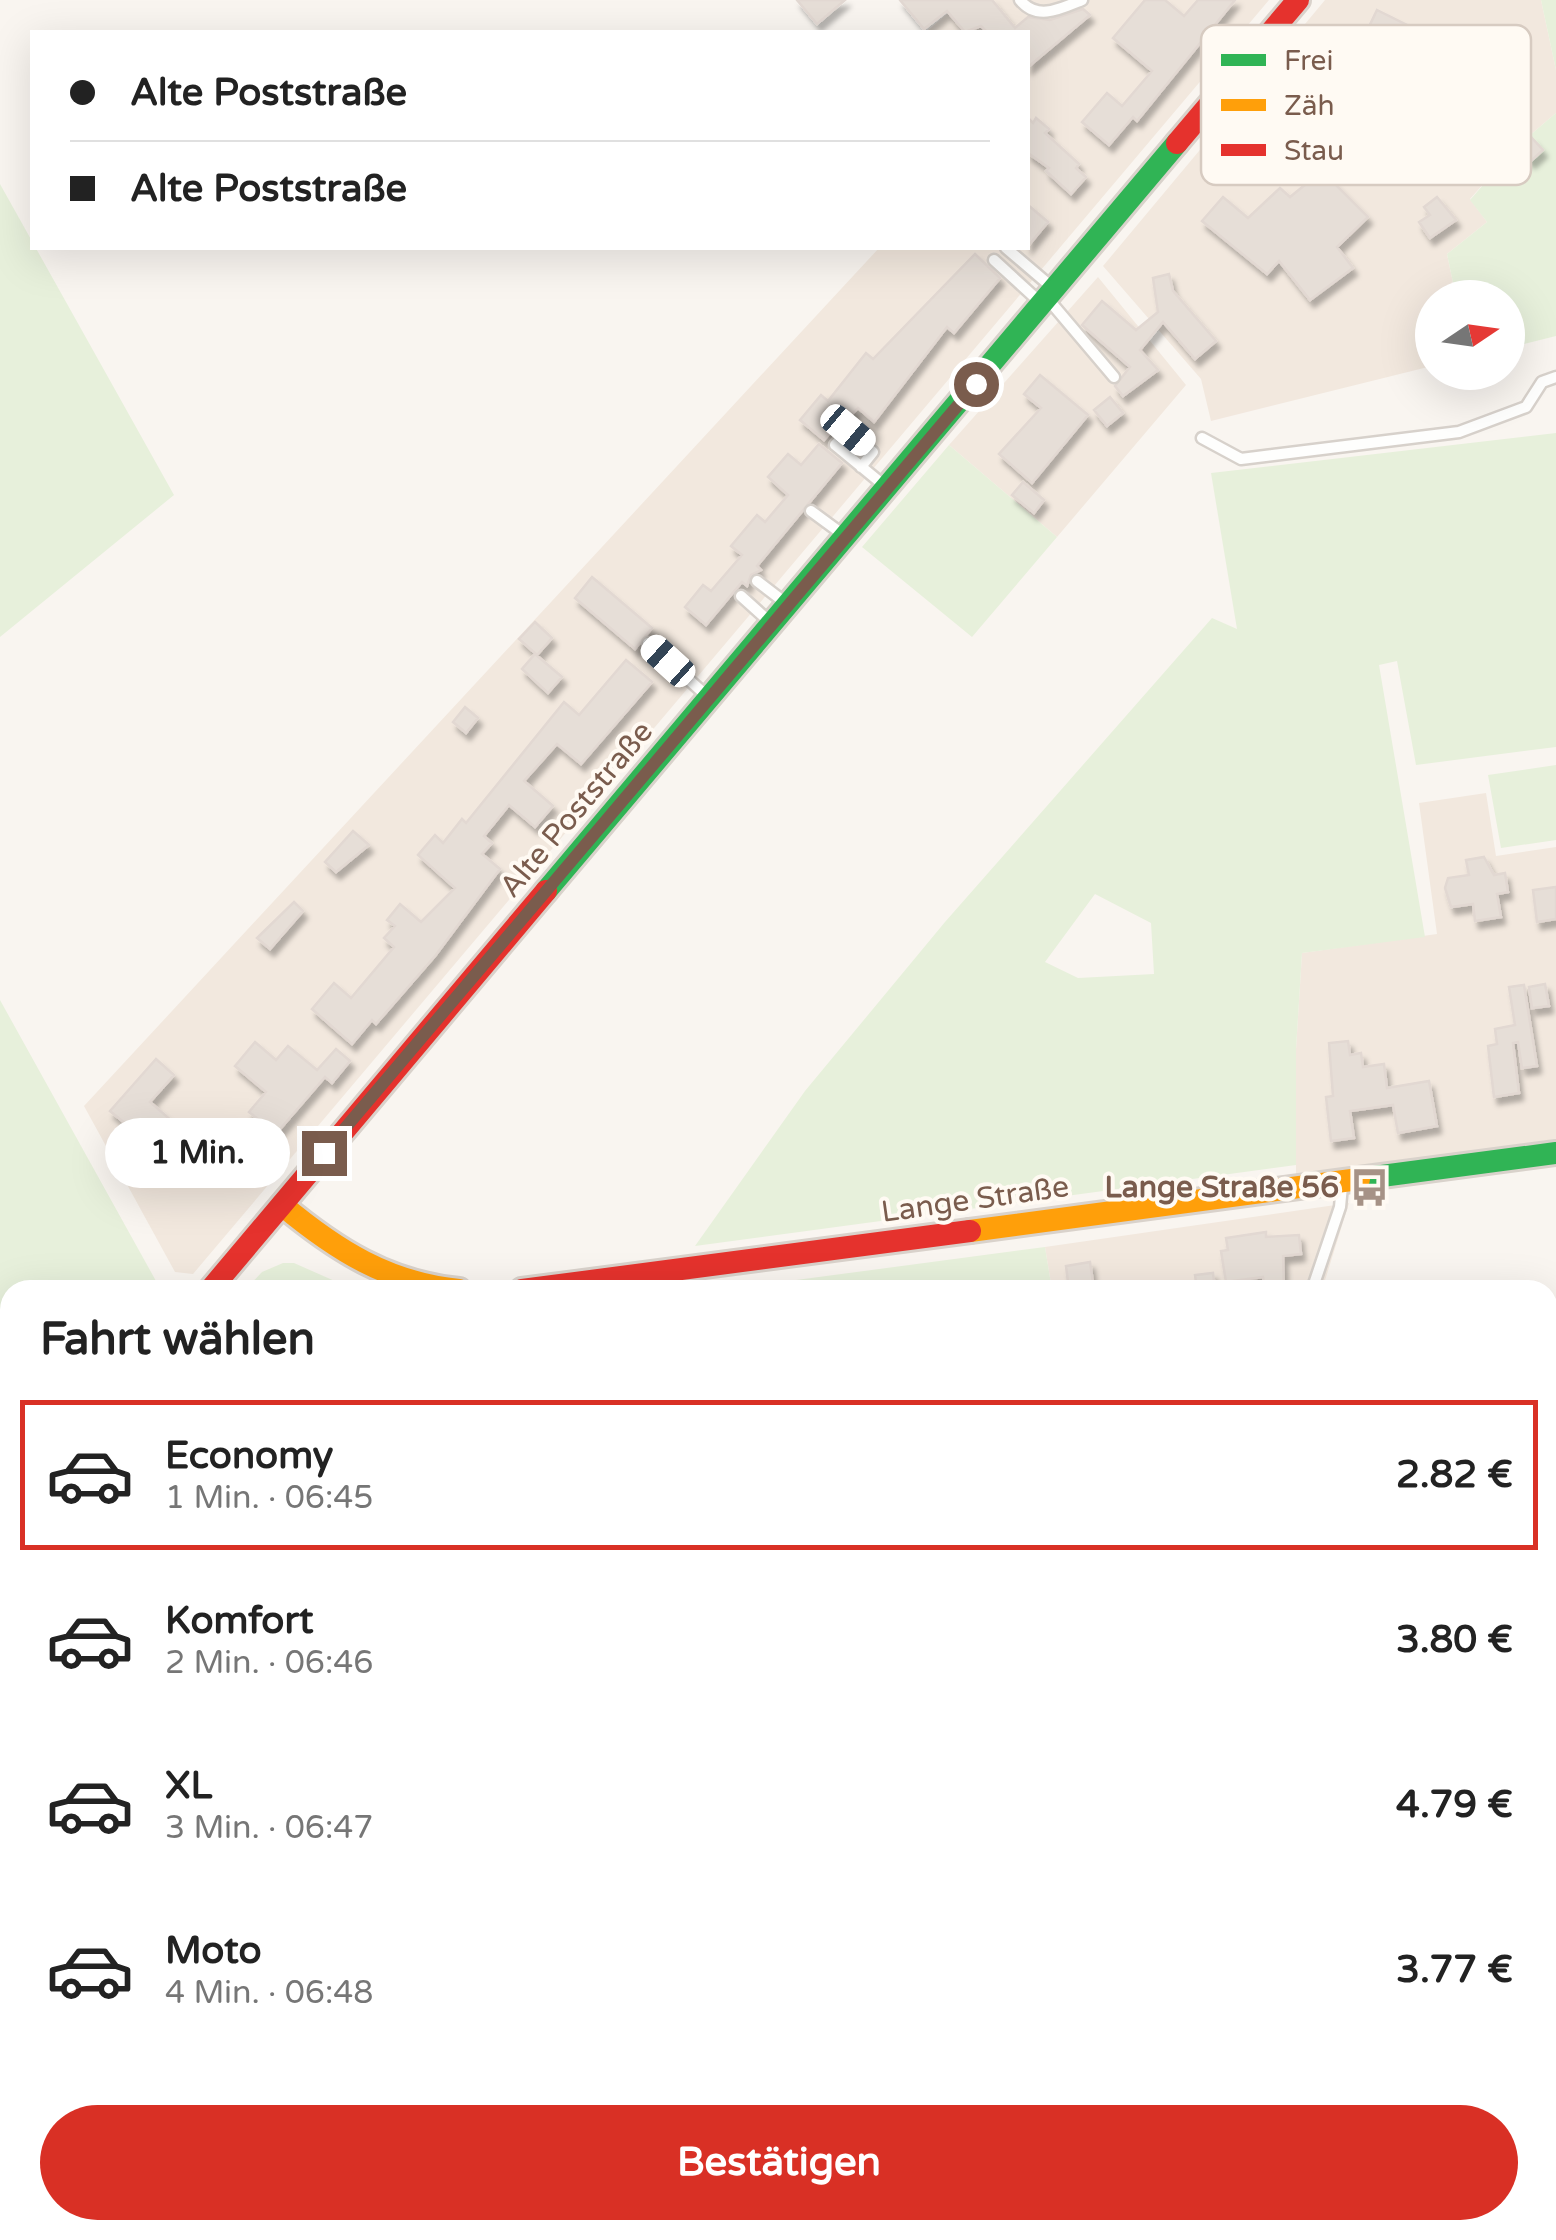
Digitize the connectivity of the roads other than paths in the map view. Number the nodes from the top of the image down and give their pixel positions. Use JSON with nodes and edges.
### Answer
{"nodes":[{"id":1,"x":1020,"y":0,"type":"edge"},
{"id":2,"x":1082,"y":0,"type":"edge"},
{"id":3,"x":1298,"y":0,"type":"edge"},
{"id":4,"x":1277,"y":25,"type":"edge"},
{"id":5,"x":1201,"y":116,"type":"edge"},
{"id":6,"x":1008,"y":250,"type":"edge"},
{"id":7,"x":994,"y":260,"type":"dead end"},
{"id":8,"x":1048,"y":298,"type":"junction"},
{"id":9,"x":1114,"y":377,"type":"dead end"},
{"id":10,"x":1556,"y":377,"type":"edge"},
{"id":11,"x":1202,"y":438,"type":"dead end"},
{"id":12,"x":861,"y":466,"type":"dead end"},
{"id":13,"x":887,"y":488,"type":"junction"},
{"id":14,"x":810,"y":511,"type":"dead end"},
{"id":15,"x":846,"y":536,"type":"junction"},
{"id":16,"x":757,"y":580,"type":"dead end"},
{"id":17,"x":741,"y":596,"type":"dead end"},
{"id":18,"x":788,"y":604,"type":"junction"},
{"id":19,"x":772,"y":623,"type":"junction"},
{"id":20,"x":648,"y":642,"type":"dead end"},
{"id":21,"x":708,"y":698,"type":"junction"},
{"id":22,"x":1556,"y":1153,"type":"edge"},
{"id":23,"x":1341,"y":1180,"type":"junction"},
{"id":24,"x":282,"y":1204,"type":"junction"},
{"id":25,"x":218,"y":1280,"type":"edge"},
{"id":26,"x":414,"y":1280,"type":"edge"},
{"id":27,"x":596,"y":1280,"type":"edge"},
{"id":28,"x":1315,"y":1280,"type":"edge"}],
"edges":[{"from":1,"to":2,"type":"lane"},
{"from":3,"to":4,"type":"main road","name":"Alte Poststraße"},
{"from":5,"to":8,"type":"main road","name":"Alte Poststraße"},
{"from":6,"to":8,"type":"lane"},
{"from":7,"to":8,"type":"lane"},
{"from":8,"to":9,"type":"lane"},
{"from":8,"to":13,"type":"main road","name":"Alte Poststraße"},
{"from":10,"to":11,"type":"lane"},
{"from":12,"to":13,"type":"lane"},
{"from":13,"to":15,"type":"main road","name":"Alte Poststraße"},
{"from":14,"to":15,"type":"lane"},
{"from":15,"to":18,"type":"main road","name":"Alte Poststraße"},
{"from":16,"to":18,"type":"lane"},
{"from":17,"to":19,"type":"lane"},
{"from":18,"to":19,"type":"main road","name":"Alte Poststraße"},
{"from":19,"to":21,"type":"main road","name":"Alte Poststraße"},
{"from":20,"to":21,"type":"lane"},
{"from":21,"to":24,"type":"main road","name":"Alte Poststraße"},
{"from":22,"to":23,"type":"main road","name":"Lange Straße"},
{"from":23,"to":27,"type":"main road","name":"Lange Straße"},
{"from":23,"to":28,"type":"lane"},
{"from":24,"to":25,"type":"main road","name":"Alte Poststraße"},
{"from":24,"to":26,"type":"main road"}]}
